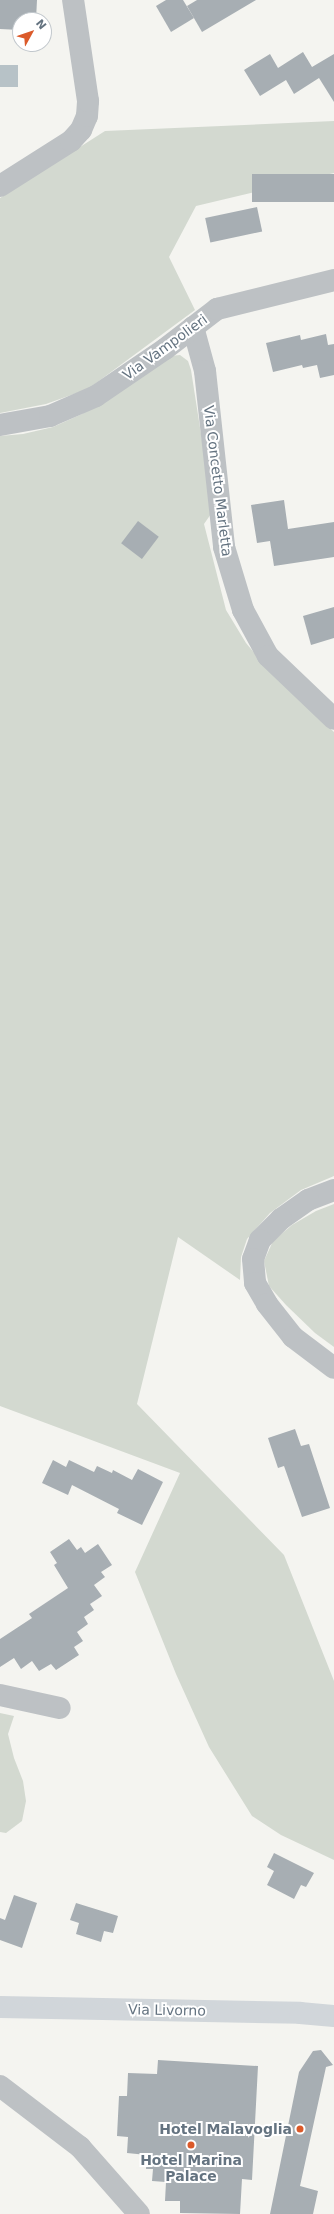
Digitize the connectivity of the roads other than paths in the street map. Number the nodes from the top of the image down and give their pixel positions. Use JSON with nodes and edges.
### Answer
{"nodes":[{"id":1,"x":73,"y":0,"type":"edge"},
{"id":2,"x":0,"y":186,"type":"edge"},
{"id":3,"x":334,"y":280,"type":"edge"},
{"id":4,"x":193,"y":327,"type":"junction"},
{"id":5,"x":0,"y":425,"type":"edge"},
{"id":6,"x":334,"y":719,"type":"edge"},
{"id":7,"x":334,"y":1190,"type":"edge"},
{"id":8,"x":334,"y":1368,"type":"edge"},
{"id":9,"x":0,"y":1695,"type":"edge"},
{"id":10,"x":60,"y":1708,"type":"dead end"},
{"id":11,"x":0,"y":2007,"type":"edge"},
{"id":12,"x":334,"y":2016,"type":"edge"},
{"id":13,"x":0,"y":2086,"type":"edge"},
{"id":14,"x":139,"y":2214,"type":"edge"}],
"edges":[{"from":1,"to":2,"type":"street"},
{"from":3,"to":4,"type":"street","name":"Via Vampolieri"},
{"from":4,"to":5,"type":"street","name":"Via Vampolieri"},
{"from":4,"to":6,"type":"street","name":"Via Concetto Marletta"},
{"from":7,"to":8,"type":"street"},
{"from":9,"to":10,"type":"street"},
{"from":11,"to":12,"type":"main road","name":"Via Livorno"},
{"from":13,"to":14,"type":"street"}]}
